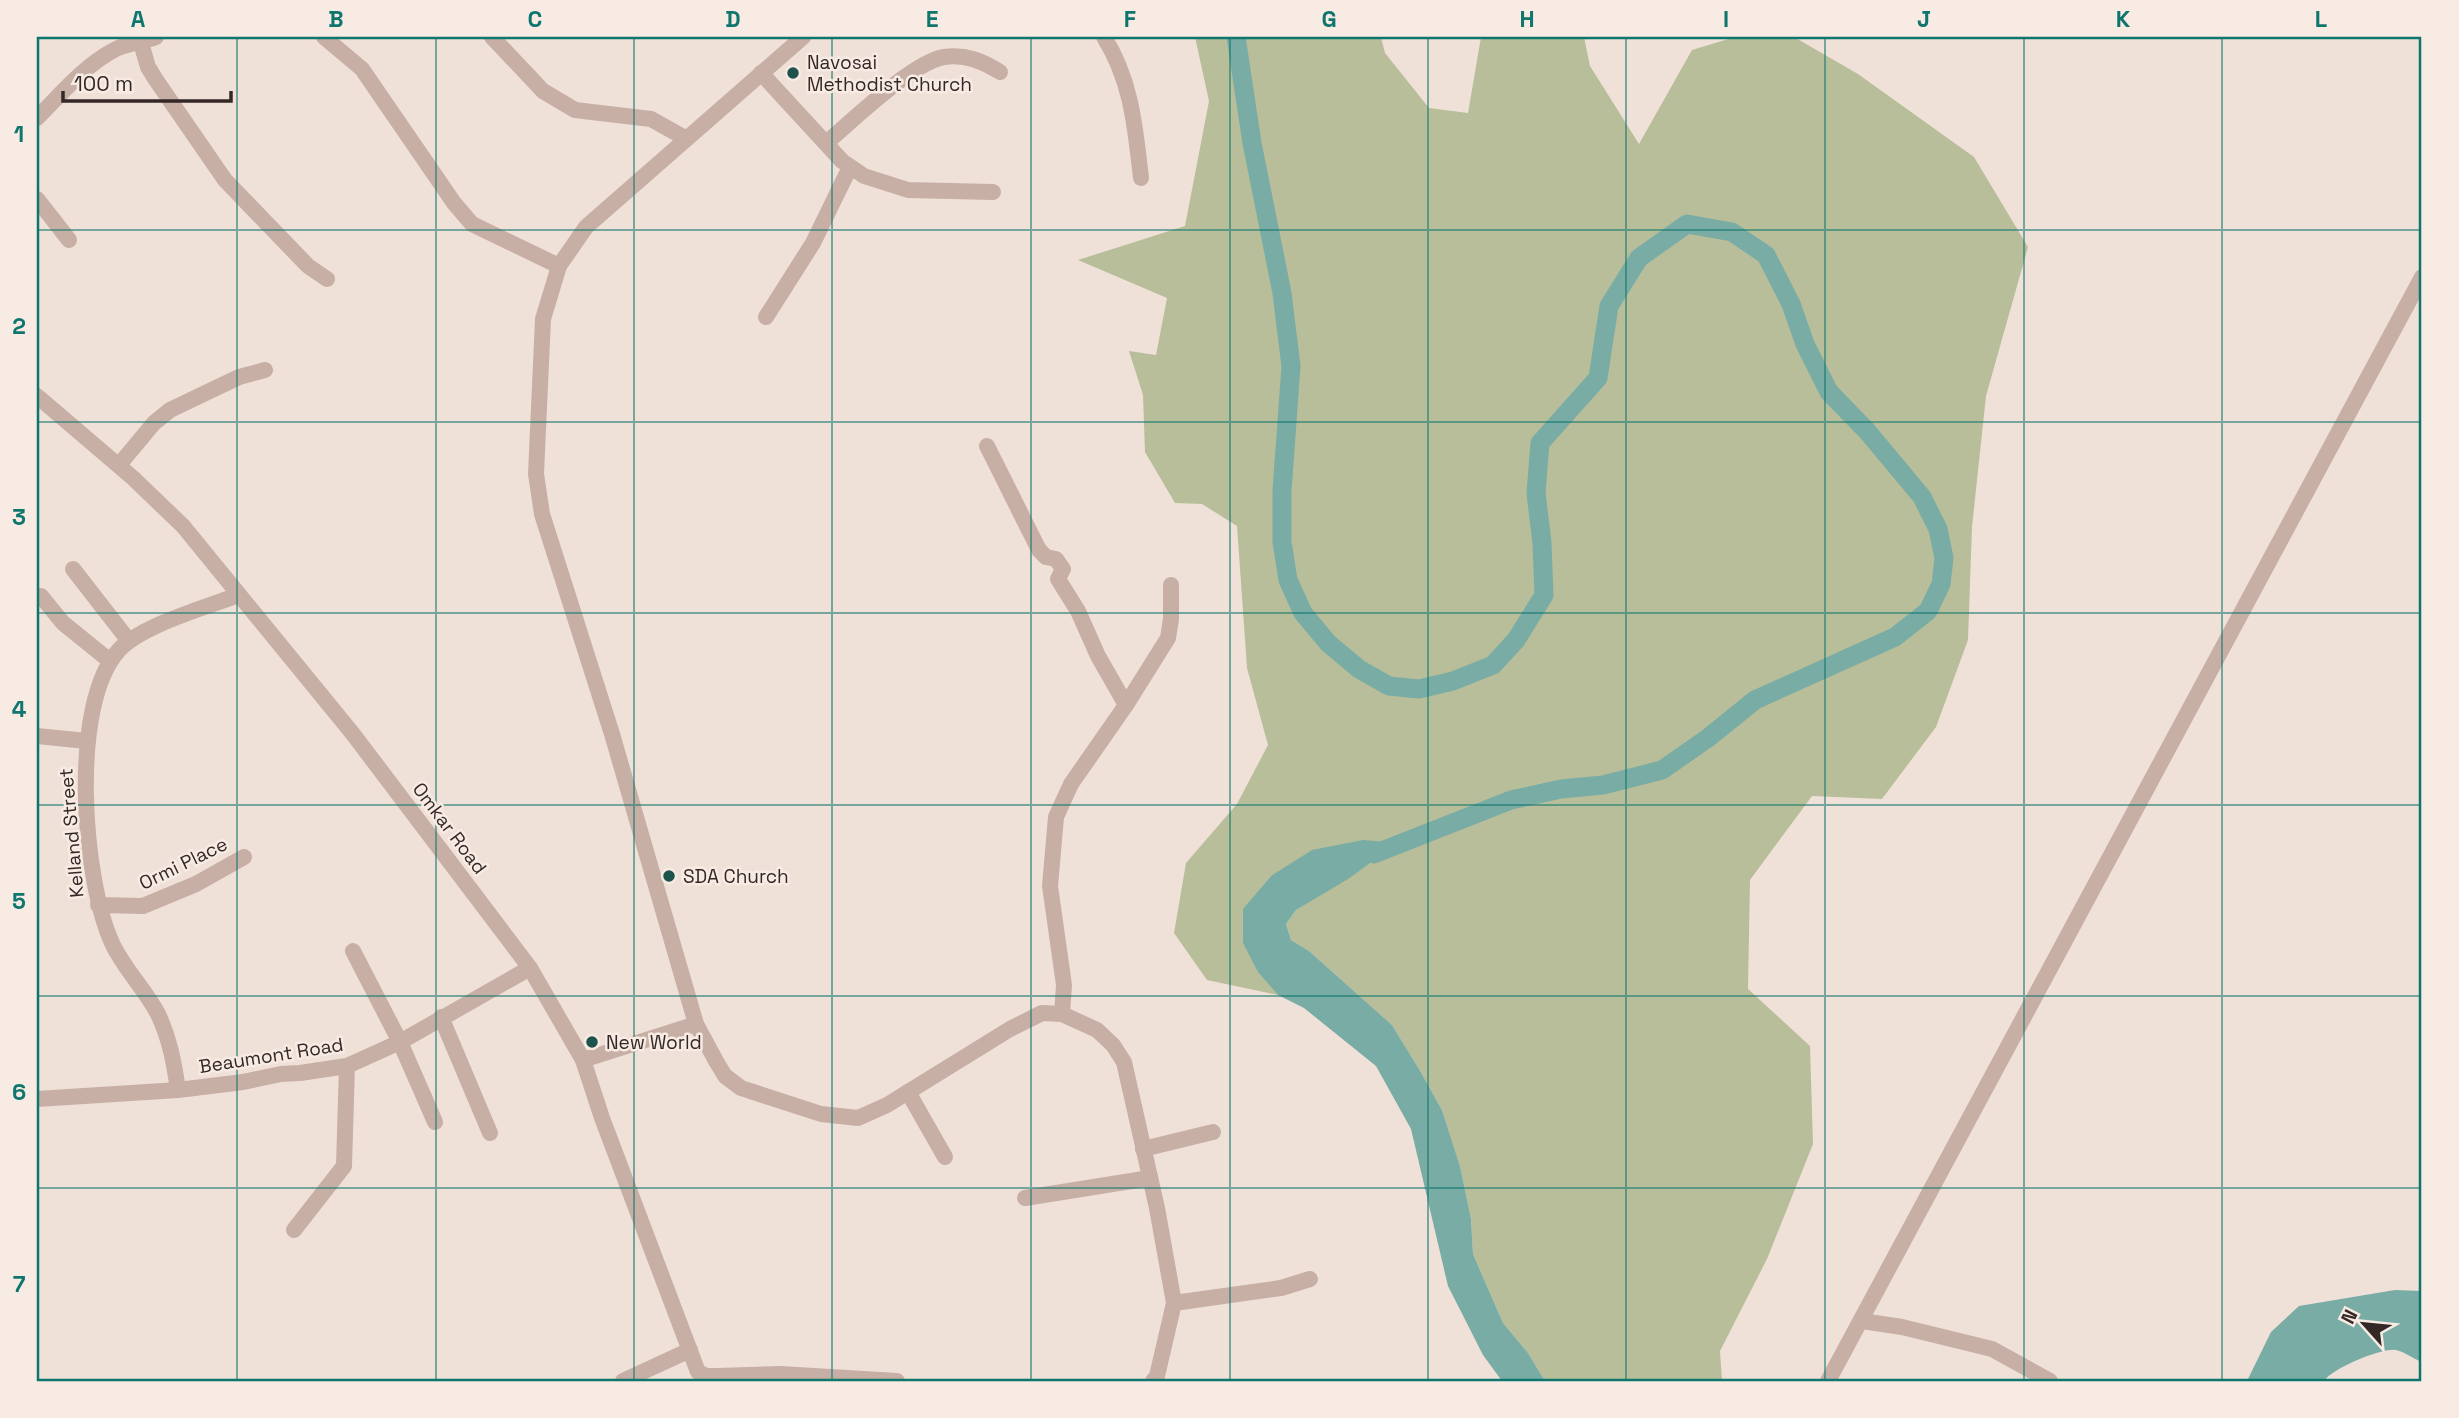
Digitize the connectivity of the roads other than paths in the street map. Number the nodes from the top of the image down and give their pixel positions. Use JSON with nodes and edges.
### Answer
{"nodes":[{"id":1,"x":324,"y":37,"type":"edge"},
{"id":2,"x":492,"y":37,"type":"edge"},
{"id":3,"x":803,"y":37,"type":"edge"},
{"id":4,"x":1104,"y":37,"type":"edge"},
{"id":5,"x":148,"y":40,"type":"edge"},
{"id":6,"x":1000,"y":72,"type":"dead end"},
{"id":7,"x":761,"y":73,"type":"junction"},
{"id":8,"x":37,"y":118,"type":"edge"},
{"id":9,"x":685,"y":138,"type":"junction"},
{"id":10,"x":826,"y":143,"type":"junction"},
{"id":11,"x":850,"y":167,"type":"junction"},
{"id":12,"x":1141,"y":178,"type":"dead end"},
{"id":13,"x":993,"y":192,"type":"dead end"},
{"id":14,"x":37,"y":199,"type":"edge"},
{"id":15,"x":69,"y":240,"type":"dead end"},
{"id":16,"x":559,"y":266,"type":"junction"},
{"id":17,"x":2422,"y":277,"type":"edge"},
{"id":18,"x":327,"y":279,"type":"dead end"},
{"id":19,"x":766,"y":317,"type":"dead end"},
{"id":20,"x":265,"y":370,"type":"dead end"},
{"id":21,"x":37,"y":396,"type":"edge"},
{"id":22,"x":987,"y":446,"type":"dead end"},
{"id":23,"x":119,"y":465,"type":"junction"},
{"id":24,"x":73,"y":569,"type":"dead end"},
{"id":25,"x":1171,"y":585,"type":"dead end"},
{"id":26,"x":238,"y":595,"type":"junction"},
{"id":27,"x":41,"y":596,"type":"dead end"},
{"id":28,"x":129,"y":641,"type":"junction"},
{"id":29,"x":110,"y":661,"type":"junction"},
{"id":30,"x":1126,"y":705,"type":"junction"},
{"id":31,"x":37,"y":736,"type":"edge"},
{"id":32,"x":87,"y":741,"type":"junction"},
{"id":33,"x":244,"y":857,"type":"dead end"},
{"id":34,"x":98,"y":905,"type":"junction"},
{"id":35,"x":352,"y":951,"type":"dead end"},
{"id":36,"x":530,"y":968,"type":"junction"},
{"id":37,"x":1062,"y":1014,"type":"junction"},
{"id":38,"x":441,"y":1017,"type":"junction"},
{"id":39,"x":696,"y":1024,"type":"junction"},
{"id":40,"x":400,"y":1042,"type":"junction"},
{"id":41,"x":583,"y":1060,"type":"junction"},
{"id":42,"x":347,"y":1066,"type":"junction"},
{"id":43,"x":178,"y":1090,"type":"junction"},
{"id":44,"x":908,"y":1092,"type":"junction"},
{"id":45,"x":37,"y":1099,"type":"edge"},
{"id":46,"x":435,"y":1122,"type":"dead end"},
{"id":47,"x":1213,"y":1132,"type":"dead end"},
{"id":48,"x":490,"y":1133,"type":"dead end"},
{"id":49,"x":1143,"y":1149,"type":"junction"},
{"id":50,"x":945,"y":1157,"type":"dead end"},
{"id":51,"x":1150,"y":1178,"type":"junction"},
{"id":52,"x":1025,"y":1198,"type":"dead end"},
{"id":53,"x":294,"y":1230,"type":"dead end"},
{"id":54,"x":1310,"y":1279,"type":"dead end"},
{"id":55,"x":1174,"y":1303,"type":"junction"},
{"id":56,"x":1862,"y":1321,"type":"junction"},
{"id":57,"x":690,"y":1350,"type":"junction"},
{"id":58,"x":624,"y":1381,"type":"edge"},
{"id":59,"x":897,"y":1381,"type":"edge"},
{"id":60,"x":1153,"y":1381,"type":"edge"},
{"id":61,"x":1828,"y":1381,"type":"edge"},
{"id":62,"x":2050,"y":1381,"type":"edge"}],
"edges":[{"from":1,"to":16,"type":"street"},
{"from":2,"to":9,"type":"street"},
{"from":3,"to":7,"type":"street"},
{"from":4,"to":12,"type":"street"},
{"from":5,"to":8,"type":"street"},
{"from":5,"to":18,"type":"street"},
{"from":6,"to":10,"type":"street"},
{"from":7,"to":9,"type":"street"},
{"from":7,"to":10,"type":"street"},
{"from":9,"to":16,"type":"street"},
{"from":10,"to":11,"type":"street"},
{"from":11,"to":13,"type":"street"},
{"from":11,"to":19,"type":"street"},
{"from":14,"to":15,"type":"street"},
{"from":16,"to":39,"type":"street"},
{"from":17,"to":56,"type":"street"},
{"from":20,"to":23,"type":"street"},
{"from":21,"to":23,"type":"street","name":"Omkar Road"},
{"from":22,"to":30,"type":"street"},
{"from":23,"to":26,"type":"street","name":"Omkar Road"},
{"from":24,"to":28,"type":"street"},
{"from":25,"to":30,"type":"street"},
{"from":26,"to":28,"type":"street","name":"Kelland Street"},
{"from":26,"to":36,"type":"street","name":"Omkar Road"},
{"from":27,"to":29,"type":"street"},
{"from":28,"to":29,"type":"street","name":"Kelland Street"},
{"from":29,"to":32,"type":"street","name":"Kelland Street"},
{"from":30,"to":37,"type":"street"},
{"from":31,"to":32,"type":"street"},
{"from":32,"to":34,"type":"street","name":"Kelland Street"},
{"from":33,"to":34,"type":"street","name":"Ormi Place"},
{"from":34,"to":43,"type":"street","name":"Kelland Street"},
{"from":35,"to":40,"type":"street"},
{"from":36,"to":38,"type":"street","name":"Beaumont Road"},
{"from":36,"to":41,"type":"street","name":"Omkar Road"},
{"from":37,"to":44,"type":"street"},
{"from":37,"to":49,"type":"street"},
{"from":38,"to":40,"type":"street","name":"Beaumont Road"},
{"from":38,"to":48,"type":"street"},
{"from":39,"to":41,"type":"street"},
{"from":39,"to":44,"type":"street"},
{"from":40,"to":42,"type":"street","name":"Beaumont Road"},
{"from":40,"to":46,"type":"street"},
{"from":41,"to":57,"type":"street","name":"Omkar Road"},
{"from":42,"to":43,"type":"street","name":"Beaumont Road"},
{"from":42,"to":53,"type":"street"},
{"from":43,"to":45,"type":"street","name":"Beaumont Road"},
{"from":44,"to":50,"type":"street"},
{"from":47,"to":49,"type":"street"},
{"from":49,"to":51,"type":"street"},
{"from":51,"to":52,"type":"street"},
{"from":51,"to":55,"type":"street"},
{"from":54,"to":55,"type":"street"},
{"from":55,"to":60,"type":"street"},
{"from":56,"to":61,"type":"street"},
{"from":56,"to":62,"type":"street"},
{"from":57,"to":58,"type":"street"},
{"from":57,"to":59,"type":"street","name":"Omkar Road"}]}
